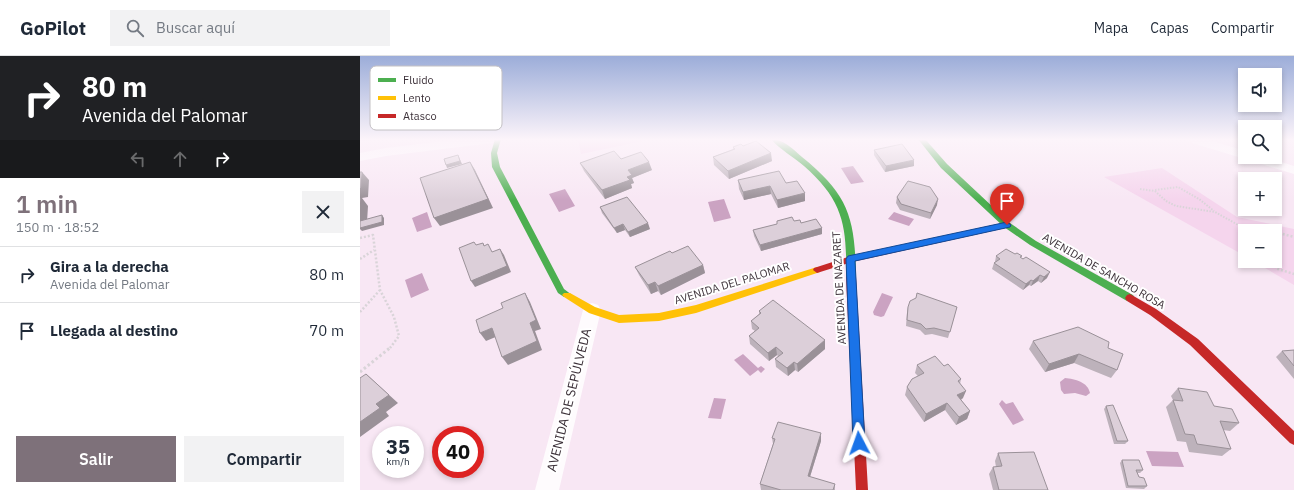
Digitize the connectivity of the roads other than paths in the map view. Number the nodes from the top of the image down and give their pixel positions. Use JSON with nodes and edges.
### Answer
{"nodes":[{"id":1,"x":495,"y":159,"type":"edge"},
{"id":2,"x":803,"y":159,"type":"edge"},
{"id":3,"x":938,"y":159,"type":"edge"},
{"id":4,"x":1274,"y":164,"type":"edge"},
{"id":5,"x":1294,"y":170,"type":"edge"},
{"id":6,"x":1007,"y":225,"type":"junction"},
{"id":7,"x":851,"y":259,"type":"junction"},
{"id":8,"x":592,"y":310,"type":"junction"},
{"id":9,"x":1294,"y":439,"type":"edge"},
{"id":10,"x":547,"y":490,"type":"edge"},
{"id":11,"x":862,"y":490,"type":"edge"}],
"edges":[{"from":1,"to":8,"type":"street","name":"AVENIDA DEL PALOMAR"},
{"from":2,"to":7,"type":"street","name":"AVENIDA DE NAZARET"},
{"from":3,"to":6,"type":"street","name":"AVENIDA DE SANCHO ROSA"},
{"from":4,"to":5,"type":"street"},
{"from":6,"to":7,"type":"street","name":"AVENIDA DEL PALOMAR"},
{"from":6,"to":9,"type":"street","name":"AVENIDA DE SANCHO ROSA"},
{"from":7,"to":8,"type":"street","name":"AVENIDA DEL PALOMAR"},
{"from":7,"to":11,"type":"street","name":"AVENIDA DE NAZARET"},
{"from":8,"to":10,"type":"street","name":"AVENIDA DE SEPÚLVEDA"}]}
